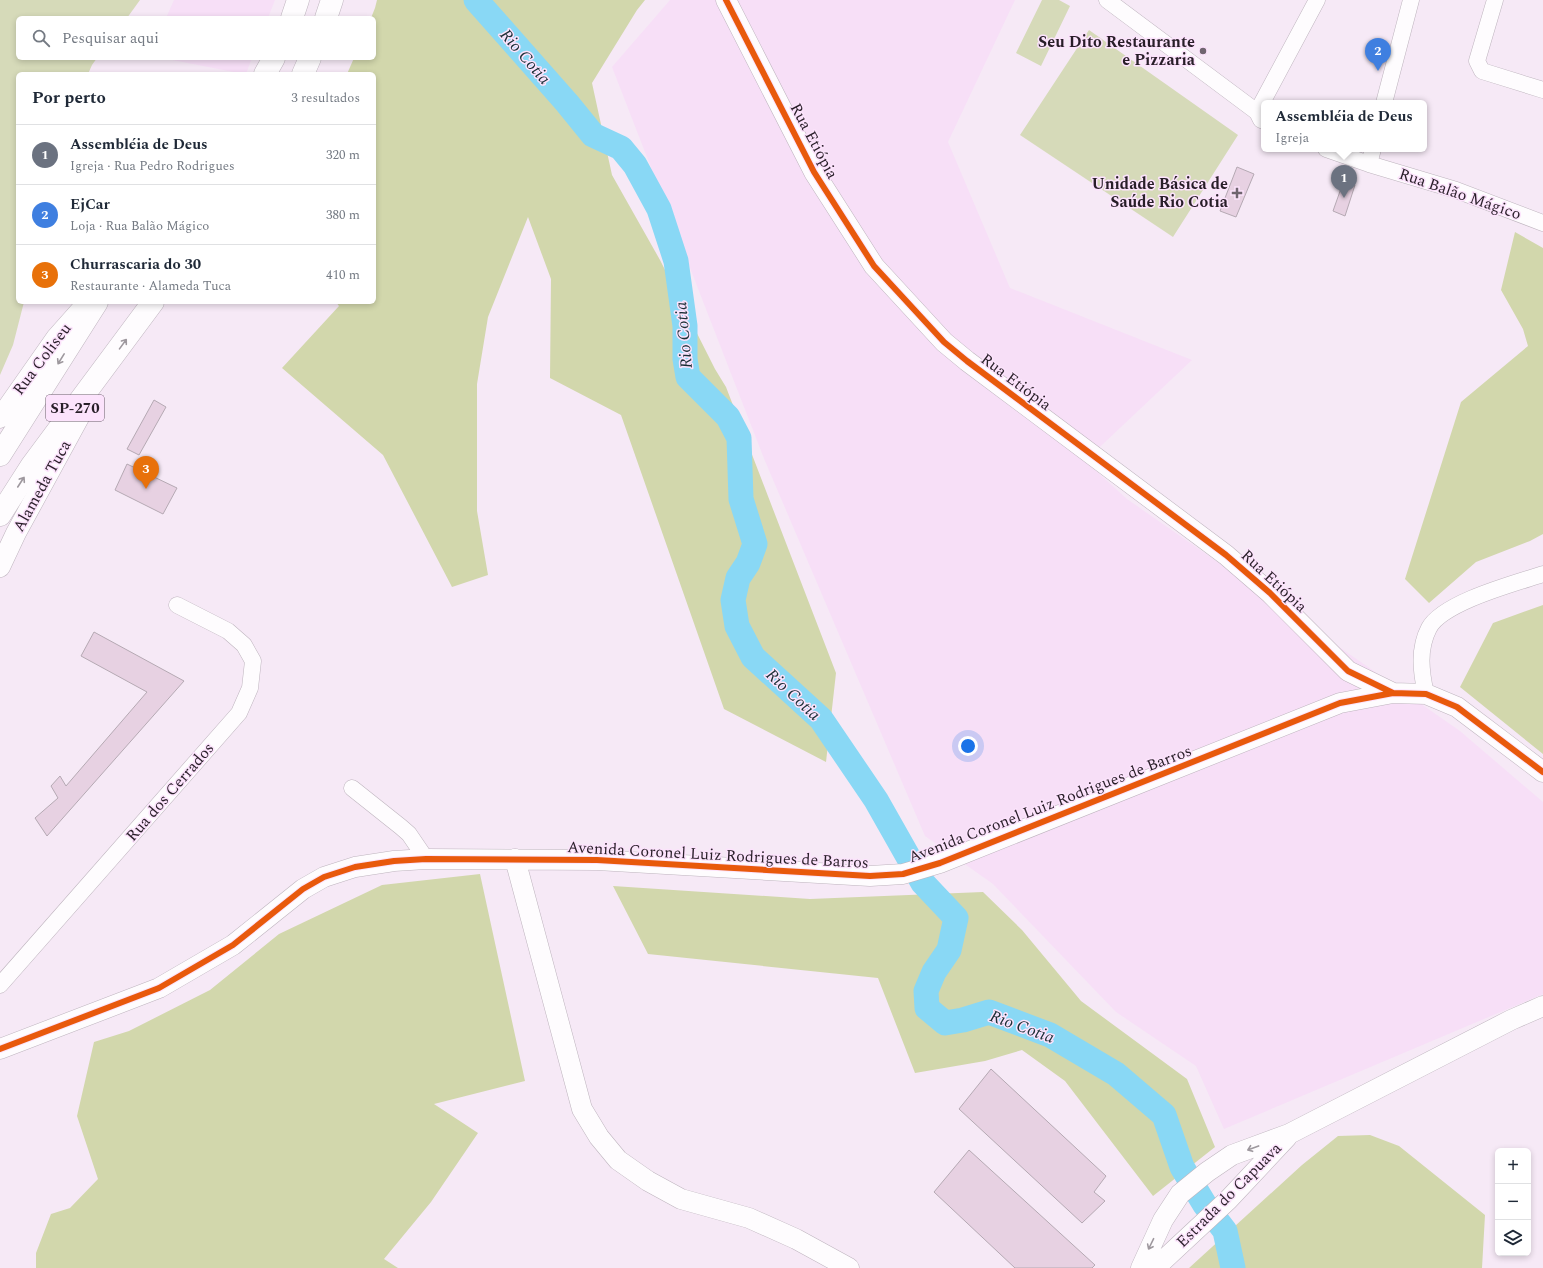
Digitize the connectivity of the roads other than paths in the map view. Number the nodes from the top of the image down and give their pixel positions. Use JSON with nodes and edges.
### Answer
{"nodes":[{"id":1,"x":298,"y":0,"type":"edge"},
{"id":2,"x":332,"y":0,"type":"edge"},
{"id":3,"x":726,"y":0,"type":"edge"},
{"id":4,"x":1107,"y":0,"type":"edge"},
{"id":5,"x":1317,"y":0,"type":"edge"},
{"id":6,"x":1411,"y":0,"type":"edge"},
{"id":7,"x":1495,"y":0,"type":"edge"},
{"id":8,"x":293,"y":16,"type":"edge"},
{"id":9,"x":327,"y":16,"type":"edge"},
{"id":10,"x":273,"y":60,"type":"edge"},
{"id":11,"x":309,"y":60,"type":"edge"},
{"id":12,"x":266,"y":72,"type":"edge"},
{"id":13,"x":304,"y":72,"type":"edge"},
{"id":14,"x":1543,"y":90,"type":"edge"},
{"id":15,"x":1268,"y":100,"type":"edge"},
{"id":16,"x":1385,"y":100,"type":"edge"},
{"id":17,"x":1260,"y":117,"type":"edge"},
{"id":18,"x":1343,"y":152,"type":"edge"},
{"id":19,"x":1371,"y":157,"type":"edge"},
{"id":20,"x":1543,"y":223,"type":"edge"},
{"id":21,"x":86,"y":304,"type":"edge"},
{"id":22,"x":96,"y":304,"type":"edge"},
{"id":23,"x":152,"y":304,"type":"edge"},
{"id":24,"x":109,"y":363,"type":"junction"},
{"id":25,"x":0,"y":418,"type":"edge"},
{"id":26,"x":2,"y":451,"type":"edge"},
{"id":27,"x":0,"y":515,"type":"edge"},
{"id":28,"x":0,"y":567,"type":"edge"},
{"id":29,"x":1543,"y":574,"type":"edge"},
{"id":30,"x":177,"y":605,"type":"dead end"},
{"id":31,"x":1348,"y":671,"type":"junction"},
{"id":32,"x":1393,"y":693,"type":"junction"},
{"id":33,"x":1426,"y":694,"type":"junction"},
{"id":34,"x":1340,"y":704,"type":"junction"},
{"id":35,"x":1543,"y":772,"type":"edge"},
{"id":36,"x":352,"y":788,"type":"dead end"},
{"id":37,"x":426,"y":859,"type":"junction"},
{"id":38,"x":515,"y":859,"type":"junction"},
{"id":39,"x":0,"y":986,"type":"edge"},
{"id":40,"x":1543,"y":1006,"type":"edge"},
{"id":41,"x":0,"y":1049,"type":"edge"},
{"id":42,"x":1289,"y":1134,"type":"junction"},
{"id":43,"x":848,"y":1268,"type":"edge"},
{"id":44,"x":1141,"y":1268,"type":"edge"},
{"id":45,"x":1155,"y":1268,"type":"edge"}],
"edges":[{"from":1,"to":8,"type":"highway"},
{"from":2,"to":9,"type":"highway"},
{"from":3,"to":31,"type":"street","name":"Rua Etiópia"},
{"from":4,"to":17,"type":"street"},
{"from":5,"to":15,"type":"street"},
{"from":6,"to":16,"type":"street"},
{"from":7,"to":14,"type":"street"},
{"from":10,"to":12,"type":"highway"},
{"from":11,"to":13,"type":"highway"},
{"from":18,"to":19,"type":"street","name":"Rua Balão Mágico"},
{"from":19,"to":20,"type":"street","name":"Rua Balão Mágico"},
{"from":21,"to":25,"type":"street","name":"Rua Coliseu"},
{"from":22,"to":26,"type":"highway","number":"SP-270","one_way":true},
{"from":24,"to":23,"type":"highway","number":"SP-270","one_way":true},
{"from":27,"to":24,"type":"highway","number":"SP-270","one_way":true},
{"from":24,"to":28,"type":"street","name":"Alameda Tuca"},
{"from":29,"to":33,"type":"street"},
{"from":30,"to":39,"type":"street","name":"Rua dos Cerrados"},
{"from":31,"to":32,"type":"street","name":"Rua Etiópia"},
{"from":31,"to":34,"type":"street"},
{"from":32,"to":33,"type":"street","name":"Avenida Coronel Luiz Rodrigues de Barros"},
{"from":32,"to":34,"type":"street","name":"Avenida Coronel Luiz Rodrigues de Barros"},
{"from":33,"to":35,"type":"street"},
{"from":34,"to":38,"type":"street","name":"Avenida Coronel Luiz Rodrigues de Barros"},
{"from":36,"to":37,"type":"street"},
{"from":37,"to":38,"type":"street","name":"Avenida Coronel Luiz Rodrigues de Barros"},
{"from":37,"to":41,"type":"street","name":"Avenida Coronel Luiz Rodrigues de Barros"},
{"from":38,"to":43,"type":"street"},
{"from":40,"to":42,"type":"street"},
{"from":42,"to":44,"type":"street","name":"Estrada do Capuava","one_way":true},
{"from":42,"to":45,"type":"street","name":"Estrada do Capuava"}]}
